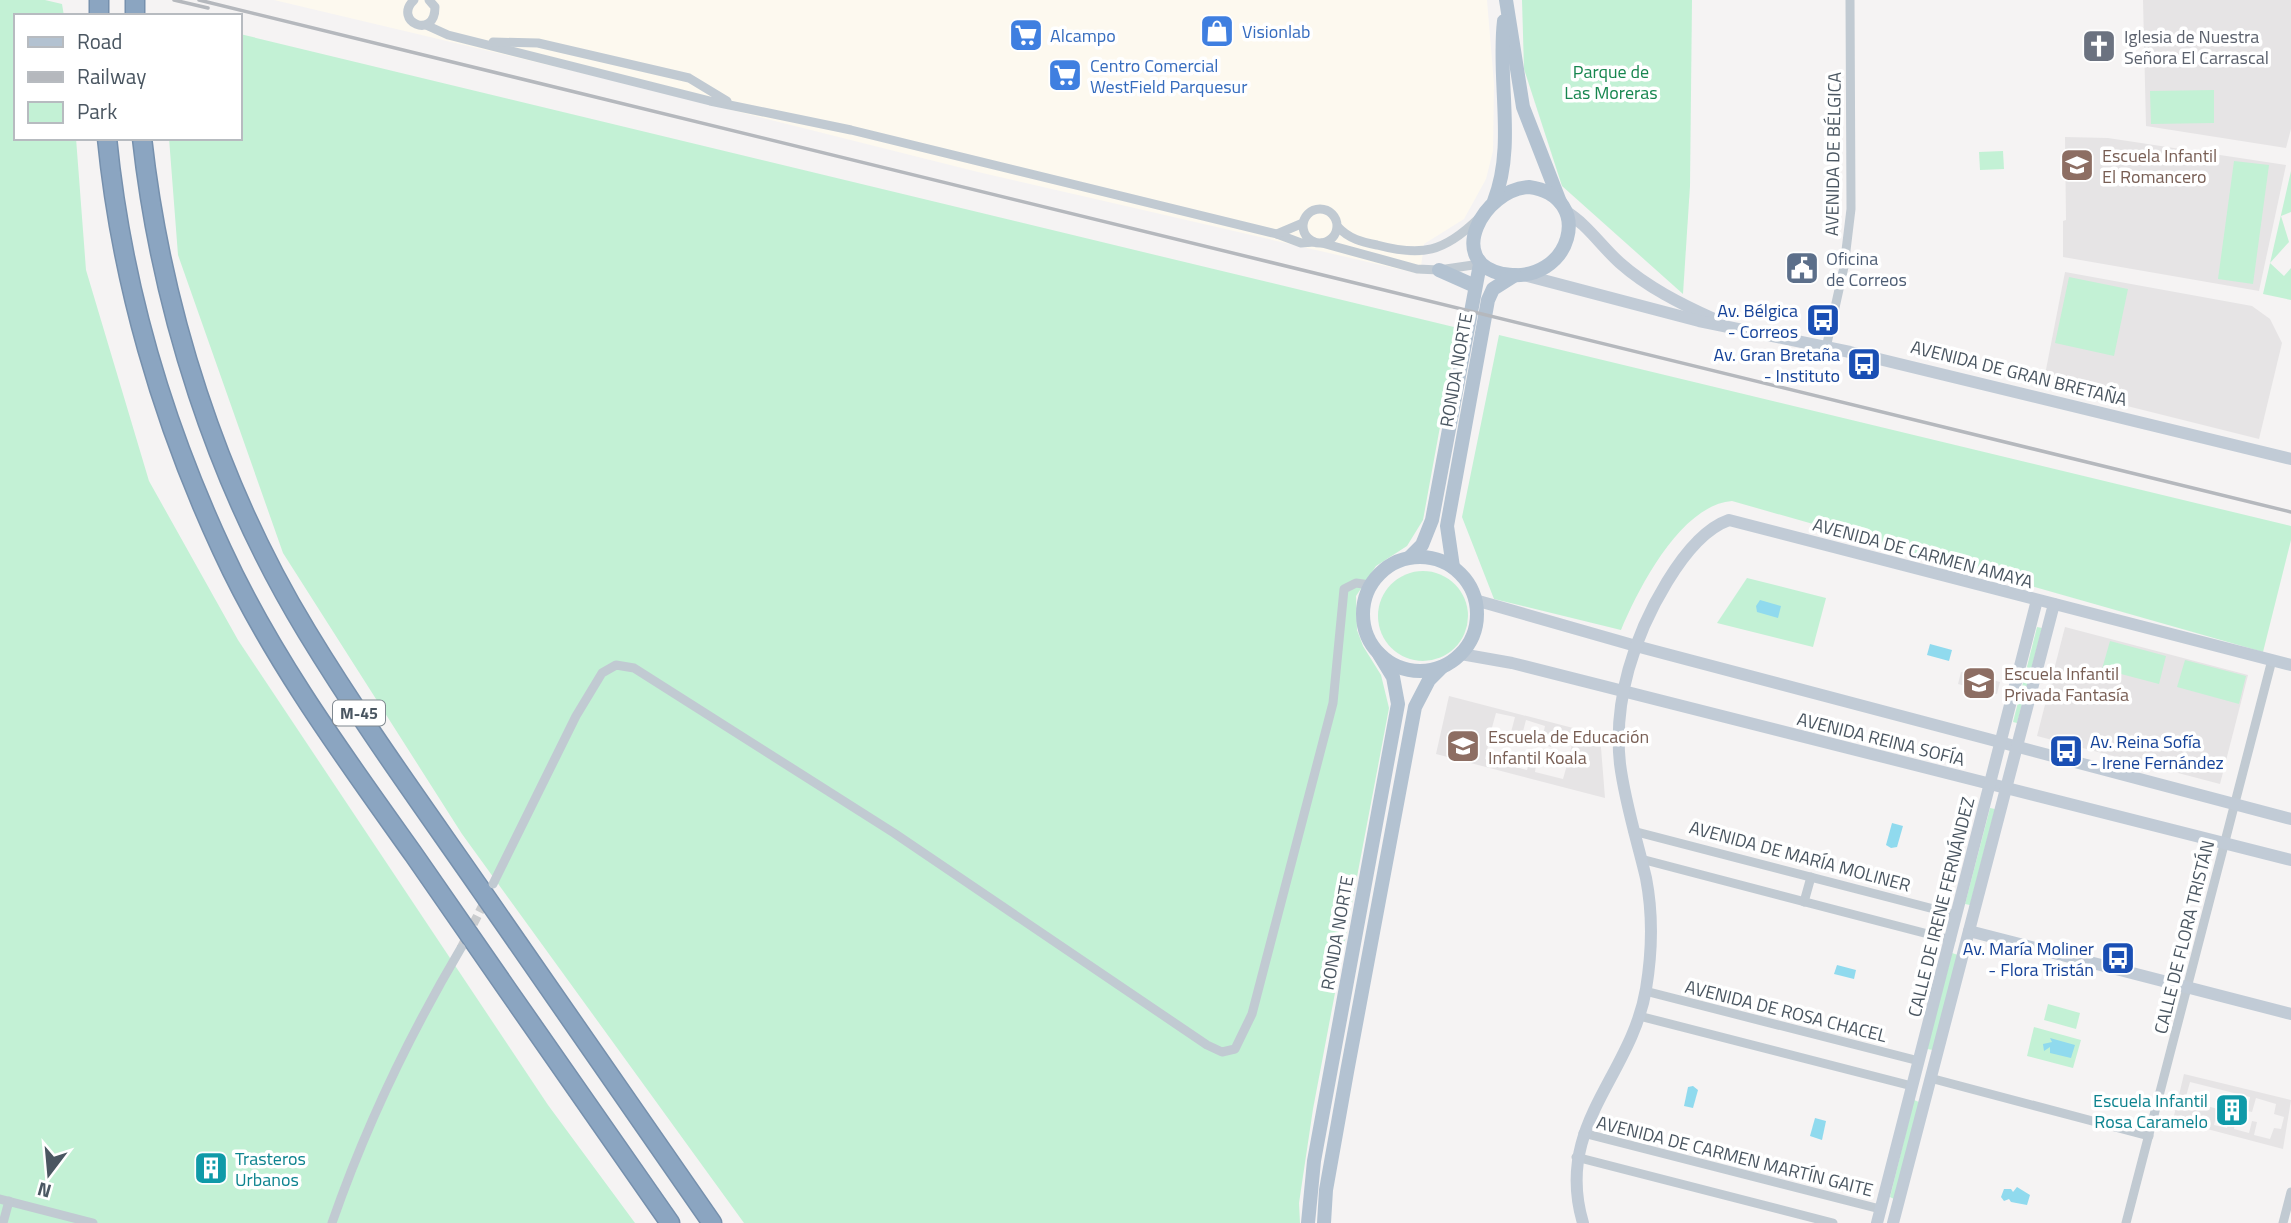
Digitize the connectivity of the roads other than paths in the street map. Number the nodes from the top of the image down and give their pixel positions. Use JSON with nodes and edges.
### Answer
{"nodes":[{"id":1,"x":1850,"y":0,"type":"edge"},
{"id":2,"x":412,"y":1,"type":"edge"},
{"id":3,"x":432,"y":1,"type":"edge"},
{"id":4,"x":1506,"y":3,"type":"edge"},
{"id":5,"x":426,"y":25,"type":"junction"},
{"id":6,"x":475,"y":41,"type":"junction"},
{"id":7,"x":732,"y":104,"type":"junction"},
{"id":8,"x":107,"y":140,"type":"edge"},
{"id":9,"x":142,"y":140,"type":"edge"},
{"id":10,"x":1494,"y":201,"type":"junction"},
{"id":11,"x":1563,"y":207,"type":"junction"},
{"id":12,"x":1484,"y":213,"type":"junction"},
{"id":13,"x":1303,"y":223,"type":"junction"},
{"id":14,"x":1338,"y":227,"type":"junction"},
{"id":15,"x":1277,"y":234,"type":"junction"},
{"id":16,"x":1318,"y":242,"type":"junction"},
{"id":17,"x":1480,"y":264,"type":"junction"},
{"id":18,"x":1439,"y":270,"type":"junction"},
{"id":19,"x":1519,"y":275,"type":"junction"},
{"id":20,"x":1475,"y":286,"type":"junction"},
{"id":21,"x":1737,"y":329,"type":"junction"},
{"id":22,"x":1826,"y":348,"type":"junction"},
{"id":23,"x":2291,"y":459,"type":"edge"},
{"id":24,"x":1410,"y":557,"type":"junction"},
{"id":25,"x":1453,"y":567,"type":"junction"},
{"id":26,"x":1370,"y":584,"type":"junction"},
{"id":27,"x":1475,"y":600,"type":"junction"},
{"id":28,"x":2037,"y":600,"type":"junction"},
{"id":29,"x":2054,"y":604,"type":"junction"},
{"id":30,"x":1636,"y":646,"type":"junction"},
{"id":31,"x":1379,"y":654,"type":"junction"},
{"id":32,"x":1461,"y":654,"type":"junction"},
{"id":33,"x":2272,"y":660,"type":"junction"},
{"id":34,"x":2291,"y":665,"type":"edge"},
{"id":35,"x":1442,"y":667,"type":"junction"},
{"id":36,"x":1624,"y":692,"type":"junction"},
{"id":37,"x":2001,"y":743,"type":"junction"},
{"id":38,"x":2017,"y":746,"type":"junction"},
{"id":39,"x":1990,"y":785,"type":"junction"},
{"id":40,"x":2006,"y":787,"type":"junction"},
{"id":41,"x":2234,"y":804,"type":"junction"},
{"id":42,"x":2291,"y":819,"type":"edge"},
{"id":43,"x":1633,"y":831,"type":"junction"},
{"id":44,"x":2225,"y":843,"type":"junction"},
{"id":45,"x":1641,"y":859,"type":"junction"},
{"id":46,"x":2291,"y":860,"type":"edge"},
{"id":47,"x":1811,"y":877,"type":"junction"},
{"id":48,"x":493,"y":884,"type":"dead end"},
{"id":49,"x":1804,"y":902,"type":"junction"},
{"id":50,"x":1957,"y":915,"type":"junction"},
{"id":51,"x":1969,"y":931,"type":"junction"},
{"id":52,"x":1951,"y":940,"type":"junction"},
{"id":53,"x":461,"y":948,"type":"tunnel mouth"},
{"id":54,"x":2187,"y":987,"type":"junction"},
{"id":55,"x":1645,"y":991,"type":"junction"},
{"id":56,"x":2291,"y":1014,"type":"edge"},
{"id":57,"x":1639,"y":1016,"type":"junction"},
{"id":58,"x":1919,"y":1060,"type":"junction"},
{"id":59,"x":1930,"y":1078,"type":"junction"},
{"id":60,"x":1912,"y":1086,"type":"junction"},
{"id":61,"x":1583,"y":1133,"type":"junction"},
{"id":62,"x":2149,"y":1136,"type":"junction"},
{"id":63,"x":1576,"y":1157,"type":"junction"},
{"id":64,"x":2291,"y":1192,"type":"edge"},
{"id":65,"x":4,"y":1200,"type":"edge"},
{"id":66,"x":1880,"y":1219,"type":"edge"},
{"id":67,"x":71,"y":1220,"type":"edge"},
{"id":68,"x":3,"y":1223,"type":"edge"},
{"id":69,"x":93,"y":1223,"type":"edge"},
{"id":70,"x":332,"y":1223,"type":"edge"},
{"id":71,"x":670,"y":1223,"type":"edge"},
{"id":72,"x":712,"y":1223,"type":"edge"},
{"id":73,"x":1308,"y":1223,"type":"edge"},
{"id":74,"x":1324,"y":1223,"type":"edge"},
{"id":75,"x":1583,"y":1223,"type":"edge"},
{"id":76,"x":1833,"y":1223,"type":"edge"},
{"id":77,"x":1893,"y":1223,"type":"edge"},
{"id":78,"x":2126,"y":1223,"type":"edge"},
{"id":79,"x":2283,"y":1223,"type":"edge"}],
"edges":[{"from":1,"to":22,"type":"street","name":"AVENIDA DE BÉLGICA"},
{"from":2,"to":5,"type":"street"},
{"from":3,"to":5,"type":"street"},
{"from":4,"to":10,"type":"main road","name":"AVENIDA DE GRAN BRETAÑA"},
{"from":4,"to":11,"type":"main road","name":"AVENIDA DE GRAN BRETAÑA"},
{"from":5,"to":6,"type":"street"},
{"from":6,"to":7,"type":"street"},
{"from":6,"to":7,"type":"street"},
{"from":7,"to":15,"type":"street"},
{"from":8,"to":71,"type":"highway","number":"M-45"},
{"from":9,"to":72,"type":"highway","number":"M-45"},
{"from":10,"to":11,"type":"main road"},
{"from":10,"to":12,"type":"main road"},
{"from":11,"to":19,"type":"main road"},
{"from":11,"to":21,"type":"street","name":"AVENIDA DE GRAN BRETAÑA"},
{"from":12,"to":14,"type":"street"},
{"from":12,"to":17,"type":"main road"},
{"from":13,"to":14,"type":"street"},
{"from":13,"to":15,"type":"street"},
{"from":13,"to":16,"type":"street"},
{"from":14,"to":16,"type":"street"},
{"from":15,"to":16,"type":"street"},
{"from":16,"to":18,"type":"street"},
{"from":17,"to":18,"type":"street"},
{"from":17,"to":19,"type":"main road"},
{"from":17,"to":20,"type":"main road","name":"RONDA NORTE"},
{"from":18,"to":20,"type":"main road"},
{"from":19,"to":21,"type":"street","name":"AVENIDA DE GRAN BRETAÑA"},
{"from":19,"to":25,"type":"main road","name":"RONDA NORTE"},
{"from":20,"to":24,"type":"main road","name":"RONDA NORTE"},
{"from":21,"to":22,"type":"street","name":"AVENIDA DE GRAN BRETAÑA"},
{"from":22,"to":23,"type":"street","name":"AVENIDA DE GRAN BRETAÑA"},
{"from":24,"to":25,"type":"main road"},
{"from":24,"to":26,"type":"main road","name":"RONDA NORTE"},
{"from":25,"to":27,"type":"main road","name":"RONDA NORTE"},
{"from":26,"to":31,"type":"main road","name":"RONDA NORTE"},
{"from":26,"to":48,"type":"street"},
{"from":27,"to":30,"type":"street","name":"AVENIDA REINA SOFÍA"},
{"from":27,"to":32,"type":"main road"},
{"from":28,"to":29,"type":"street","name":"AVENIDA DE CARMEN AMAYA"},
{"from":28,"to":30,"type":"street","name":"AVENIDA DE CARMEN AMAYA"},
{"from":28,"to":37,"type":"street","name":"CALLE DE IRENE FERNÁNDEZ"},
{"from":29,"to":33,"type":"street","name":"AVENIDA DE CARMEN AMAYA"},
{"from":29,"to":38,"type":"street","name":"CALLE DE IRENE FERNÁNDEZ"},
{"from":30,"to":36,"type":"street","name":"AVENIDA DE CARMEN AMAYA"},
{"from":30,"to":37,"type":"street","name":"AVENIDA REINA SOFÍA"},
{"from":31,"to":35,"type":"main road"},
{"from":31,"to":73,"type":"main road","name":"RONDA NORTE"},
{"from":32,"to":35,"type":"main road","name":"RONDA NORTE"},
{"from":32,"to":36,"type":"street","name":"AVENIDA REINA SOFÍA"},
{"from":33,"to":34,"type":"street","name":"AVENIDA DE CARMEN AMAYA"},
{"from":33,"to":41,"type":"street","name":"CALLE DE FLORA TRISTÁN"},
{"from":35,"to":74,"type":"main road","name":"RONDA NORTE"},
{"from":36,"to":39,"type":"street","name":"AVENIDA REINA SOFÍA"},
{"from":36,"to":43,"type":"street","name":"AVENIDA DE CARMEN AMAYA"},
{"from":37,"to":38,"type":"street","name":"AVENIDA REINA SOFÍA"},
{"from":37,"to":39,"type":"street","name":"CALLE DE IRENE FERNÁNDEZ"},
{"from":38,"to":40,"type":"street","name":"CALLE DE IRENE FERNÁNDEZ"},
{"from":38,"to":41,"type":"street","name":"AVENIDA REINA SOFÍA"},
{"from":39,"to":40,"type":"street","name":"AVENIDA REINA SOFÍA"},
{"from":39,"to":50,"type":"street","name":"CALLE DE IRENE FERNÁNDEZ"},
{"from":40,"to":44,"type":"street","name":"AVENIDA REINA SOFÍA"},
{"from":40,"to":51,"type":"street","name":"CALLE DE IRENE FERNÁNDEZ"},
{"from":41,"to":42,"type":"street","name":"AVENIDA REINA SOFÍA"},
{"from":41,"to":44,"type":"street","name":"CALLE DE FLORA TRISTÁN"},
{"from":43,"to":45,"type":"street","name":"AVENIDA DE CARMEN AMAYA"},
{"from":43,"to":47,"type":"street","name":"AVENIDA DE MARÍA MOLINER"},
{"from":44,"to":46,"type":"street","name":"AVENIDA REINA SOFÍA"},
{"from":44,"to":54,"type":"street","name":"CALLE DE FLORA TRISTÁN"},
{"from":45,"to":49,"type":"street"},
{"from":45,"to":55,"type":"street","name":"AVENIDA DE CARMEN AMAYA"},
{"from":47,"to":49,"type":"street"},
{"from":47,"to":50,"type":"street","name":"AVENIDA DE MARÍA MOLINER"},
{"from":49,"to":52,"type":"street"},
{"from":50,"to":52,"type":"street","name":"CALLE DE IRENE FERNÁNDEZ"},
{"from":51,"to":54,"type":"street"},
{"from":51,"to":59,"type":"street","name":"CALLE DE IRENE FERNÁNDEZ"},
{"from":52,"to":58,"type":"street","name":"CALLE DE IRENE FERNÁNDEZ"},
{"from":53,"to":70,"type":"street"},
{"from":54,"to":56,"type":"street"},
{"from":54,"to":62,"type":"street","name":"CALLE DE FLORA TRISTÁN"},
{"from":55,"to":57,"type":"street","name":"AVENIDA DE CARMEN AMAYA"},
{"from":55,"to":58,"type":"street","name":"AVENIDA DE ROSA CHACEL"},
{"from":57,"to":60,"type":"street"},
{"from":57,"to":61,"type":"street","name":"AVENIDA DE CARMEN AMAYA"},
{"from":58,"to":60,"type":"street","name":"CALLE DE IRENE FERNÁNDEZ"},
{"from":59,"to":62,"type":"street"},
{"from":59,"to":77,"type":"street","name":"CALLE DE IRENE FERNÁNDEZ"},
{"from":60,"to":66,"type":"street","name":"CALLE DE IRENE FERNÁNDEZ"},
{"from":61,"to":63,"type":"street","name":"AVENIDA DE CARMEN AMAYA"},
{"from":61,"to":66,"type":"street","name":"AVENIDA DE CARMEN MARTÍN GAITE"},
{"from":62,"to":78,"type":"street","name":"CALLE DE FLORA TRISTÁN"},
{"from":63,"to":75,"type":"street","name":"AVENIDA DE CARMEN AMAYA"},
{"from":63,"to":76,"type":"street"},
{"from":64,"to":79,"type":"street"},
{"from":65,"to":67,"type":"street"},
{"from":65,"to":68,"type":"street"},
{"from":67,"to":69,"type":"street"}]}
